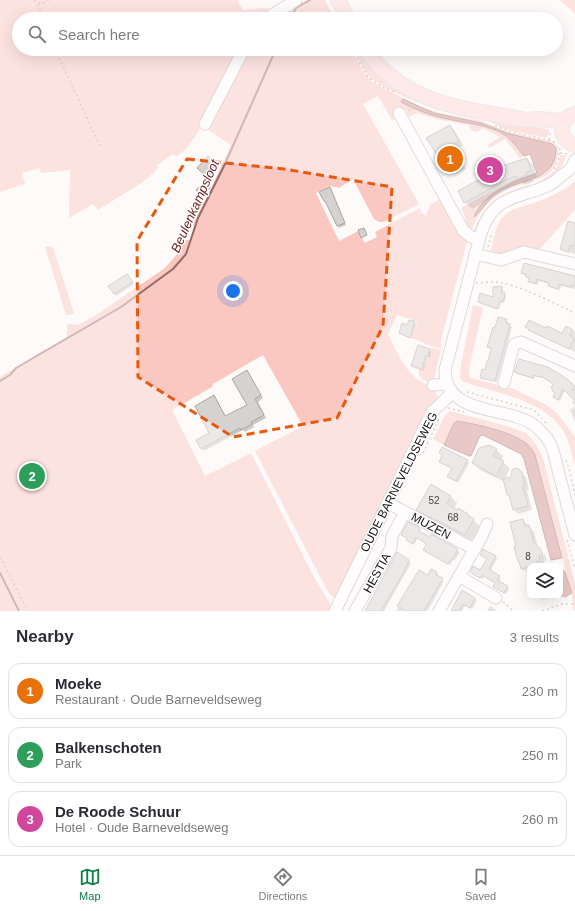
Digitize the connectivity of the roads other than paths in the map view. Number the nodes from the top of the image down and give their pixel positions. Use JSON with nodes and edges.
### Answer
{"nodes":[{"id":1,"x":296,"y":0,"type":"edge"},
{"id":2,"x":338,"y":0,"type":"edge"},
{"id":3,"x":277,"y":12,"type":"edge"},
{"id":4,"x":344,"y":12,"type":"edge"},
{"id":5,"x":240,"y":56,"type":"edge"},
{"id":6,"x":371,"y":56,"type":"edge"},
{"id":7,"x":399,"y":113,"type":"dead end"},
{"id":8,"x":567,"y":122,"type":"edge"},
{"id":9,"x":205,"y":124,"type":"dead end"},
{"id":10,"x":570,"y":151,"type":"edge"},
{"id":11,"x":479,"y":239,"type":"junction"},
{"id":12,"x":480,"y":255,"type":"junction"},
{"id":13,"x":575,"y":264,"type":"edge"},
{"id":14,"x":575,"y":366,"type":"edge"},
{"id":15,"x":504,"y":383,"type":"dead end"},
{"id":16,"x":432,"y":385,"type":"dead end"},
{"id":17,"x":449,"y":389,"type":"junction"},
{"id":18,"x":388,"y":503,"type":"junction"},
{"id":19,"x":405,"y":512,"type":"junction"},
{"id":20,"x":487,"y":524,"type":"dead end"},
{"id":21,"x":570,"y":534,"type":"edge"},
{"id":22,"x":474,"y":549,"type":"junction"},
{"id":23,"x":459,"y":576,"type":"junction"},
{"id":24,"x":496,"y":598,"type":"road end"},
{"id":25,"x":335,"y":611,"type":"edge"},
{"id":26,"x":355,"y":611,"type":"edge"},
{"id":27,"x":439,"y":611,"type":"edge"}],
"edges":[{"from":1,"to":3,"type":"street"},
{"from":2,"to":4,"type":"main road"},
{"from":5,"to":9,"type":"street"},
{"from":6,"to":8,"type":"main road"},
{"from":7,"to":11,"type":"street"},
{"from":8,"to":10,"type":"main road"},
{"from":10,"to":11,"type":"street"},
{"from":11,"to":12,"type":"street"},
{"from":12,"to":13,"type":"street"},
{"from":12,"to":17,"type":"street"},
{"from":14,"to":15,"type":"street"},
{"from":16,"to":17,"type":"street"},
{"from":17,"to":18,"type":"street","name":"OUDE BARNEVELDSEWEG"},
{"from":17,"to":21,"type":"street"},
{"from":18,"to":19,"type":"street","name":"MUZEN"},
{"from":18,"to":25,"type":"street","name":"OUDE BARNEVELDSEWEG"},
{"from":19,"to":22,"type":"street","name":"MUZEN"},
{"from":19,"to":26,"type":"street","name":"HESTIA"},
{"from":20,"to":22,"type":"street"},
{"from":22,"to":23,"type":"street"},
{"from":23,"to":24,"type":"street"},
{"from":23,"to":27,"type":"street"}]}
